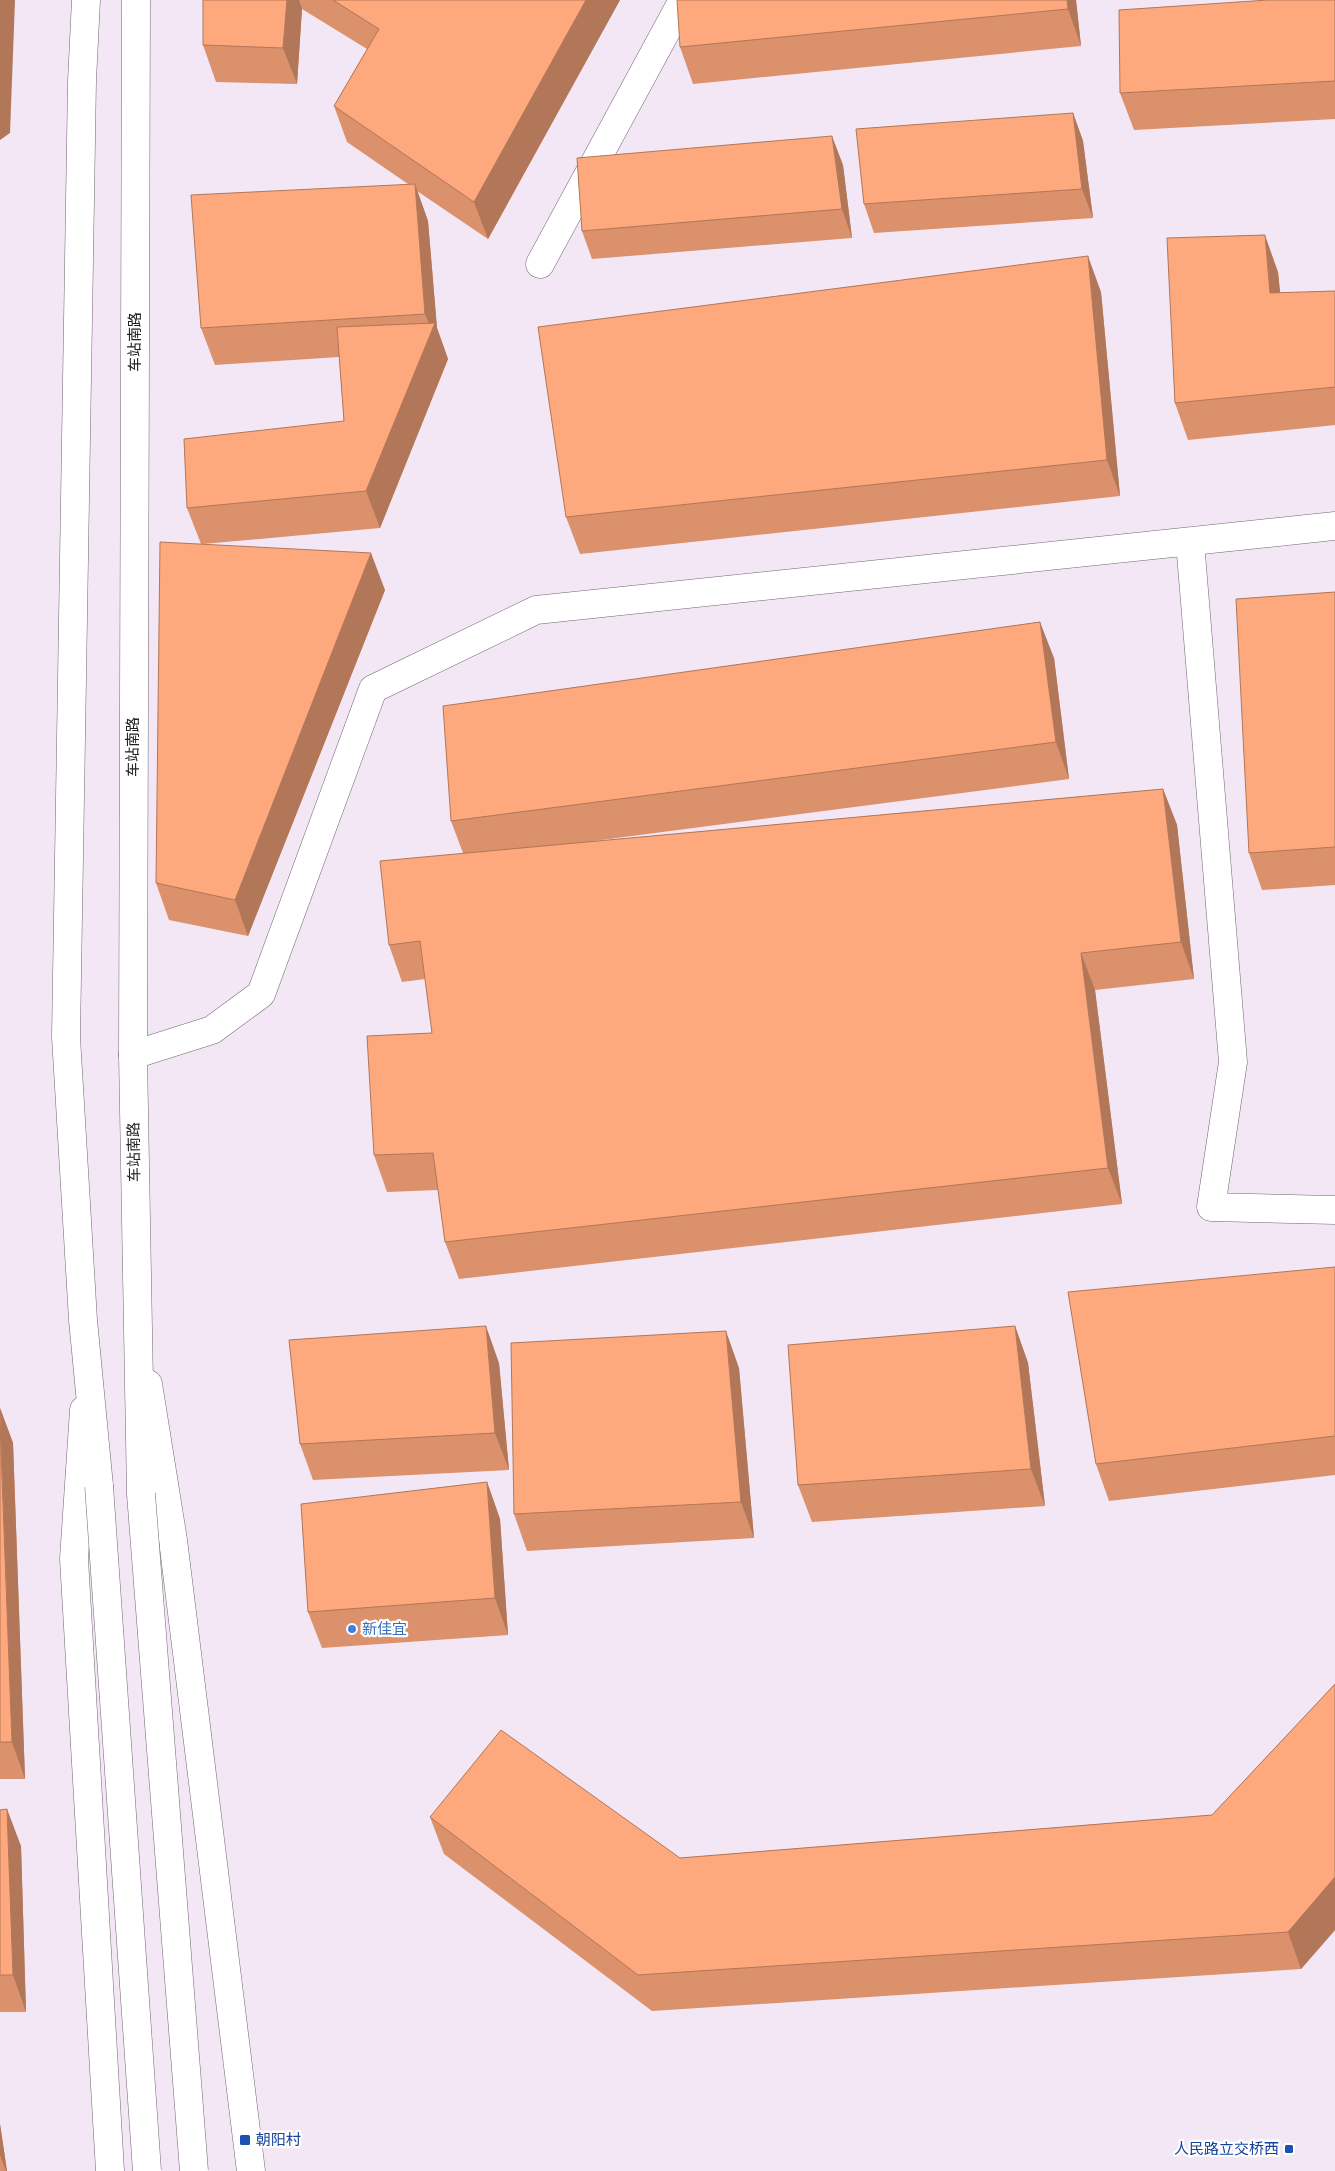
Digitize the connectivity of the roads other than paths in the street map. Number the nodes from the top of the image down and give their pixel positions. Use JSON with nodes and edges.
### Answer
{"nodes":[{"id":1,"x":86,"y":0,"type":"edge"},
{"id":2,"x":136,"y":0,"type":"edge"},
{"id":3,"x":683,"y":0,"type":"edge"},
{"id":4,"x":540,"y":264,"type":"dead end"},
{"id":5,"x":1335,"y":526,"type":"edge"},
{"id":6,"x":1190,"y":542,"type":"junction"},
{"id":7,"x":133,"y":1055,"type":"junction"},
{"id":8,"x":1335,"y":1210,"type":"edge"},
{"id":9,"x":136,"y":1316,"type":"junction"},
{"id":10,"x":87,"y":1366,"type":"junction"},
{"id":11,"x":110,"y":2171,"type":"edge"},
{"id":12,"x":147,"y":2171,"type":"edge"},
{"id":13,"x":194,"y":2171,"type":"edge"},
{"id":14,"x":251,"y":2171,"type":"edge"}],
"edges":[{"from":1,"to":10,"type":"main road"},
{"from":2,"to":7,"type":"main road","name":"车站南路"},
{"from":3,"to":4,"type":"main road"},
{"from":5,"to":6,"type":"main road"},
{"from":6,"to":7,"type":"main road"},
{"from":6,"to":8,"type":"main road"},
{"from":7,"to":9,"type":"main road","name":"车站南路"},
{"from":9,"to":13,"type":"main road","name":"车站南路","bridge":true},
{"from":9,"to":14,"type":"main road"},
{"from":10,"to":11,"type":"main road"},
{"from":10,"to":12,"type":"main road","bridge":true}]}
